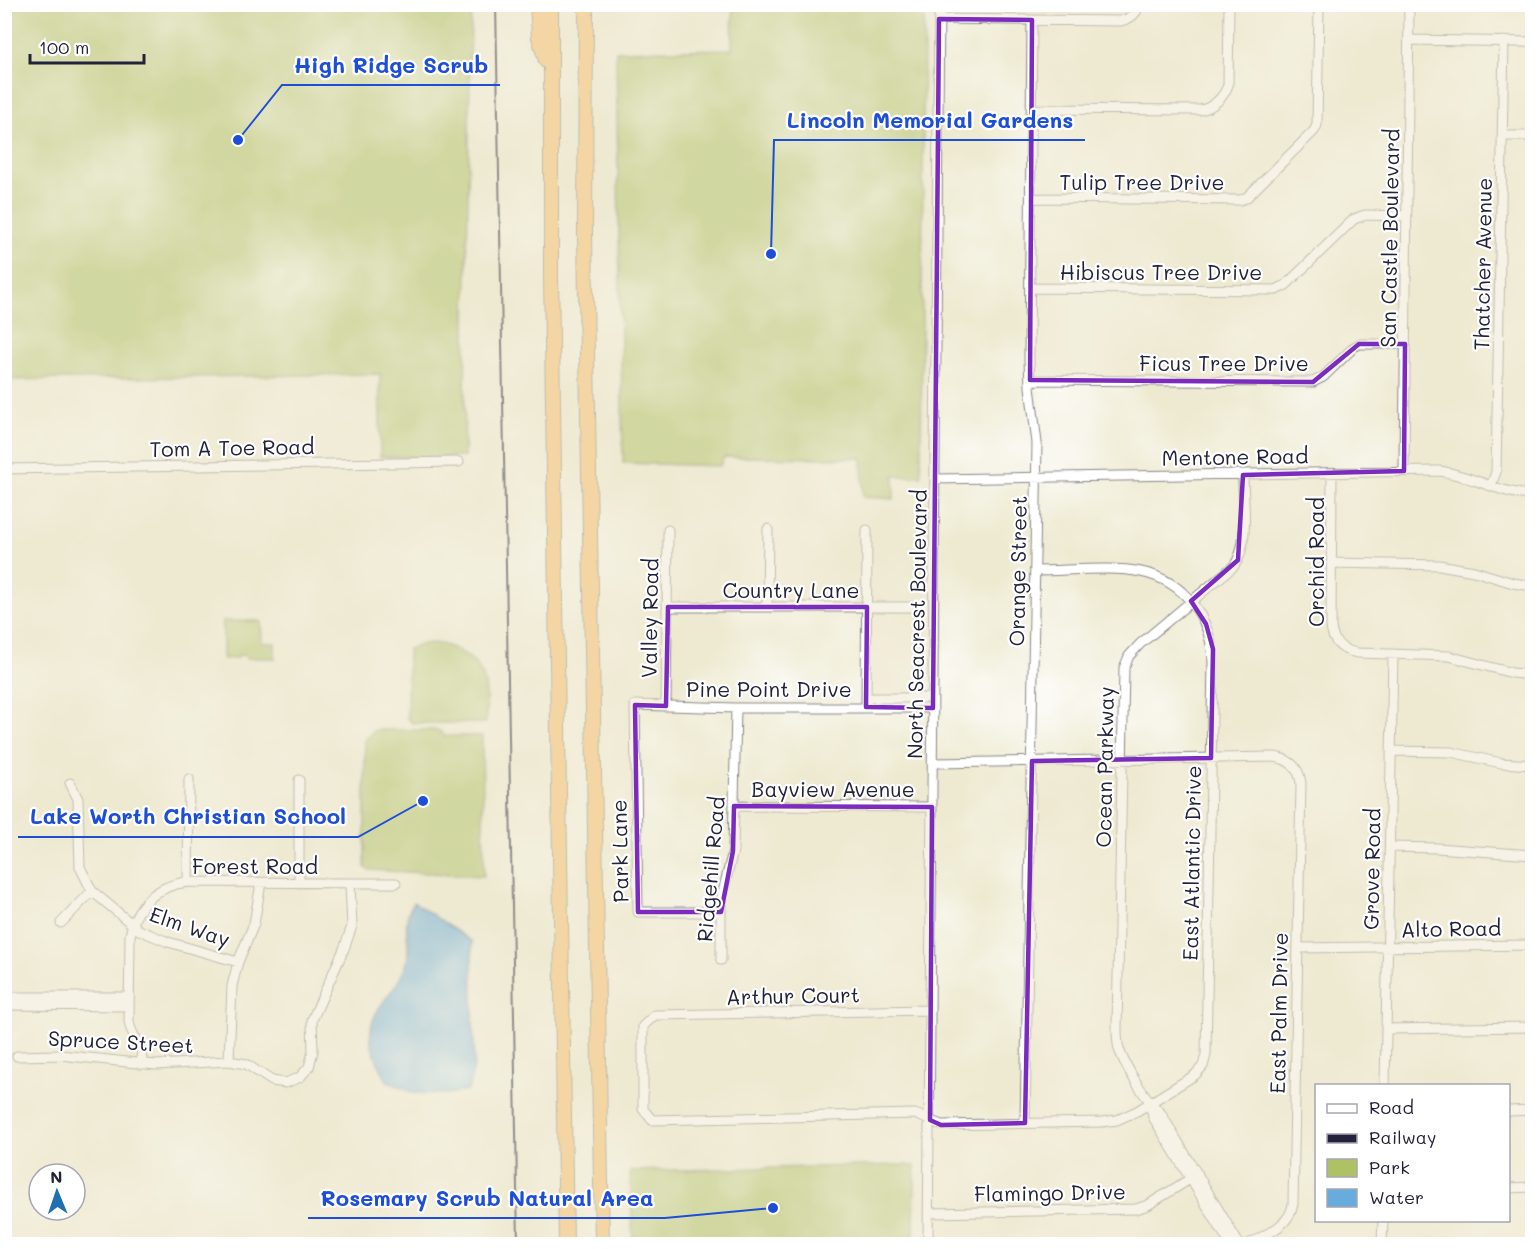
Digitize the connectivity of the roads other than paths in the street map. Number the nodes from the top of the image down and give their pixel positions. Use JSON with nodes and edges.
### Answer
{"nodes":[{"id":1,"x":537,"y":4,"type":"edge"},
{"id":2,"x":551,"y":4,"type":"edge"},
{"id":3,"x":586,"y":4,"type":"edge"},
{"id":4,"x":597,"y":4,"type":"edge"},
{"id":5,"x":939,"y":4,"type":"edge"},
{"id":6,"x":1139,"y":4,"type":"edge"},
{"id":7,"x":1229,"y":4,"type":"edge"},
{"id":8,"x":1319,"y":4,"type":"edge"},
{"id":9,"x":1409,"y":4,"type":"edge"},
{"id":10,"x":939,"y":20,"type":"junction"},
{"id":11,"x":1032,"y":20,"type":"junction"},
{"id":12,"x":586,"y":32,"type":"junction"},
{"id":13,"x":1408,"y":39,"type":"junction"},
{"id":14,"x":1504,"y":41,"type":"junction"},
{"id":15,"x":1533,"y":42,"type":"edge"},
{"id":16,"x":550,"y":76,"type":"junction"},
{"id":17,"x":1032,"y":109,"type":"junction"},
{"id":18,"x":1503,"y":136,"type":"junction"},
{"id":19,"x":1533,"y":136,"type":"edge"},
{"id":20,"x":1031,"y":198,"type":"junction"},
{"id":21,"x":1407,"y":216,"type":"junction"},
{"id":22,"x":1030,"y":288,"type":"junction"},
{"id":23,"x":1406,"y":344,"type":"junction"},
{"id":24,"x":1030,"y":380,"type":"junction"},
{"id":25,"x":459,"y":462,"type":"dead end"},
{"id":26,"x":4,"y":469,"type":"edge"},
{"id":27,"x":1404,"y":471,"type":"junction"},
{"id":28,"x":1332,"y":472,"type":"junction"},
{"id":29,"x":1243,"y":475,"type":"junction"},
{"id":30,"x":1037,"y":477,"type":"junction"},
{"id":31,"x":935,"y":479,"type":"junction"},
{"id":32,"x":1491,"y":486,"type":"junction"},
{"id":33,"x":1533,"y":495,"type":"edge"},
{"id":34,"x":668,"y":530,"type":"dead end"},
{"id":35,"x":768,"y":530,"type":"dead end"},
{"id":36,"x":867,"y":530,"type":"dead end"},
{"id":37,"x":1332,"y":563,"type":"junction"},
{"id":38,"x":1035,"y":571,"type":"junction"},
{"id":39,"x":1533,"y":586,"type":"edge"},
{"id":40,"x":1191,"y":601,"type":"junction"},
{"id":41,"x":668,"y":607,"type":"junction"},
{"id":42,"x":767,"y":607,"type":"junction"},
{"id":43,"x":867,"y":607,"type":"junction"},
{"id":44,"x":915,"y":607,"type":"dead end"},
{"id":45,"x":1393,"y":654,"type":"junction"},
{"id":46,"x":1533,"y":675,"type":"edge"},
{"id":47,"x":866,"y":702,"type":"junction"},
{"id":48,"x":933,"y":703,"type":"junction"},
{"id":49,"x":634,"y":705,"type":"joint"},
{"id":50,"x":666,"y":706,"type":"junction"},
{"id":51,"x":736,"y":708,"type":"junction"},
{"id":52,"x":1391,"y":751,"type":"junction"},
{"id":53,"x":1211,"y":758,"type":"junction"},
{"id":54,"x":1122,"y":760,"type":"junction"},
{"id":55,"x":1032,"y":761,"type":"junction"},
{"id":56,"x":933,"y":763,"type":"junction"},
{"id":57,"x":1533,"y":765,"type":"edge"},
{"id":58,"x":189,"y":779,"type":"dead end"},
{"id":59,"x":299,"y":780,"type":"dead end"},
{"id":60,"x":70,"y":783,"type":"dead end"},
{"id":61,"x":734,"y":806,"type":"junction"},
{"id":62,"x":932,"y":807,"type":"junction"},
{"id":63,"x":1390,"y":847,"type":"junction"},
{"id":64,"x":1533,"y":855,"type":"edge"},
{"id":65,"x":188,"y":882,"type":"junction"},
{"id":66,"x":261,"y":883,"type":"junction"},
{"id":67,"x":396,"y":883,"type":"dead end"},
{"id":68,"x":299,"y":884,"type":"junction"},
{"id":69,"x":350,"y":884,"type":"junction"},
{"id":70,"x":92,"y":891,"type":"junction"},
{"id":71,"x":721,"y":912,"type":"junction"},
{"id":72,"x":61,"y":923,"type":"dead end"},
{"id":73,"x":132,"y":923,"type":"junction"},
{"id":74,"x":1533,"y":945,"type":"edge"},
{"id":75,"x":1388,"y":947,"type":"junction"},
{"id":76,"x":1298,"y":948,"type":"junction"},
{"id":77,"x":721,"y":960,"type":"dead end"},
{"id":78,"x":238,"y":962,"type":"junction"},
{"id":79,"x":4,"y":997,"type":"edge"},
{"id":80,"x":68,"y":1001,"type":"junction"},
{"id":81,"x":128,"y":1002,"type":"junction"},
{"id":82,"x":4,"y":1005,"type":"edge"},
{"id":83,"x":930,"y":1010,"type":"junction"},
{"id":84,"x":655,"y":1015,"type":"joint"},
{"id":85,"x":1533,"y":1027,"type":"edge"},
{"id":86,"x":1386,"y":1029,"type":"junction"},
{"id":87,"x":17,"y":1056,"type":"dead end"},
{"id":88,"x":229,"y":1061,"type":"junction"},
{"id":89,"x":141,"y":1064,"type":"junction"},
{"id":90,"x":1385,"y":1084,"type":"edge"},
{"id":91,"x":1150,"y":1103,"type":"junction"},
{"id":92,"x":1533,"y":1110,"type":"edge"},
{"id":93,"x":1510,"y":1111,"type":"edge"},
{"id":94,"x":930,"y":1120,"type":"junction"},
{"id":95,"x":1024,"y":1123,"type":"junction"},
{"id":96,"x":1194,"y":1177,"type":"junction"},
{"id":97,"x":1533,"y":1187,"type":"edge"},
{"id":98,"x":1510,"y":1188,"type":"edge"},
{"id":99,"x":929,"y":1213,"type":"junction"},
{"id":100,"x":1383,"y":1222,"type":"edge"},
{"id":101,"x":566,"y":1245,"type":"edge"},
{"id":102,"x":602,"y":1245,"type":"edge"},
{"id":103,"x":928,"y":1245,"type":"edge"},
{"id":104,"x":1230,"y":1245,"type":"edge"},
{"id":105,"x":1239,"y":1245,"type":"edge"},
{"id":106,"x":1249,"y":1245,"type":"edge"},
{"id":107,"x":1382,"y":1245,"type":"edge"}],
"edges":[{"from":1,"to":16,"type":"highway"},
{"from":2,"to":16,"type":"highway"},
{"from":3,"to":12,"type":"highway"},
{"from":4,"to":12,"type":"highway"},
{"from":5,"to":10,"type":"street","name":"North Seacrest Boulevard"},
{"from":6,"to":11,"type":"street"},
{"from":7,"to":17,"type":"street"},
{"from":8,"to":20,"type":"street","name":"Tulip Tree Drive"},
{"from":9,"to":13,"type":"street","name":"San Castle Boulevard"},
{"from":10,"to":11,"type":"street"},
{"from":10,"to":31,"type":"street","name":"North Seacrest Boulevard"},
{"from":11,"to":17,"type":"street","name":"Orange Street"},
{"from":12,"to":102,"type":"highway"},
{"from":13,"to":14,"type":"street"},
{"from":13,"to":21,"type":"street","name":"San Castle Boulevard"},
{"from":14,"to":15,"type":"street"},
{"from":14,"to":18,"type":"street","name":"Thatcher Avenue"},
{"from":16,"to":101,"type":"highway"},
{"from":17,"to":20,"type":"street","name":"Orange Street"},
{"from":18,"to":19,"type":"street"},
{"from":18,"to":32,"type":"street","name":"Thatcher Avenue"},
{"from":20,"to":22,"type":"street","name":"Orange Street"},
{"from":21,"to":22,"type":"street","name":"Hibiscus Tree Drive"},
{"from":21,"to":23,"type":"street","name":"San Castle Boulevard"},
{"from":22,"to":24,"type":"street","name":"Orange Street"},
{"from":23,"to":24,"type":"street","name":"Ficus Tree Drive"},
{"from":23,"to":27,"type":"street","name":"San Castle Boulevard"},
{"from":24,"to":30,"type":"street","name":"Orange Street"},
{"from":25,"to":26,"type":"street","name":"Tom A Toe Road"},
{"from":27,"to":28,"type":"street","name":"Mentone Road"},
{"from":27,"to":32,"type":"street","name":"Mentone Road"},
{"from":28,"to":29,"type":"street","name":"Mentone Road"},
{"from":28,"to":37,"type":"street","name":"Orchid Road"},
{"from":29,"to":30,"type":"street","name":"Mentone Road"},
{"from":29,"to":40,"type":"street","name":"Ocean Parkway"},
{"from":30,"to":31,"type":"street","name":"Mentone Road"},
{"from":30,"to":38,"type":"street","name":"Orange Street"},
{"from":31,"to":48,"type":"street","name":"North Seacrest Boulevard"},
{"from":32,"to":33,"type":"street","name":"Mentone Road"},
{"from":34,"to":41,"type":"street","name":"Valley Road"},
{"from":35,"to":42,"type":"street"},
{"from":36,"to":43,"type":"street"},
{"from":37,"to":39,"type":"street"},
{"from":37,"to":45,"type":"street","name":"Orchid Road"},
{"from":38,"to":40,"type":"street","name":"East Atlantic Drive"},
{"from":38,"to":55,"type":"street","name":"Orange Street"},
{"from":40,"to":53,"type":"street","name":"East Atlantic Drive"},
{"from":40,"to":54,"type":"street","name":"Ocean Parkway"},
{"from":41,"to":42,"type":"street","name":"Country Lane"},
{"from":41,"to":50,"type":"street","name":"Valley Road"},
{"from":42,"to":43,"type":"street","name":"Country Lane"},
{"from":43,"to":44,"type":"street","name":"Country Lane"},
{"from":43,"to":47,"type":"street"},
{"from":45,"to":46,"type":"street"},
{"from":45,"to":52,"type":"street","name":"Grove Road"},
{"from":47,"to":48,"type":"street","name":"Pine Point Drive"},
{"from":47,"to":51,"type":"street","name":"Pine Point Drive"},
{"from":48,"to":56,"type":"street","name":"North Seacrest Boulevard"},
{"from":49,"to":50,"type":"street","name":"Pine Point Drive"},
{"from":49,"to":71,"type":"street","name":"Park Lane"},
{"from":50,"to":51,"type":"street","name":"Pine Point Drive"},
{"from":51,"to":61,"type":"street","name":"Ridgehill Road"},
{"from":52,"to":57,"type":"street"},
{"from":52,"to":63,"type":"street","name":"Grove Road"},
{"from":53,"to":54,"type":"street"},
{"from":53,"to":76,"type":"street","name":"East Palm Drive"},
{"from":53,"to":91,"type":"street","name":"East Atlantic Drive"},
{"from":54,"to":55,"type":"street"},
{"from":54,"to":91,"type":"street","name":"Ocean Parkway"},
{"from":55,"to":56,"type":"street"},
{"from":55,"to":95,"type":"street","name":"Orange Street"},
{"from":56,"to":62,"type":"street","name":"North Seacrest Boulevard"},
{"from":58,"to":65,"type":"street"},
{"from":59,"to":68,"type":"street"},
{"from":60,"to":70,"type":"street"},
{"from":61,"to":62,"type":"street","name":"Bayview Avenue"},
{"from":61,"to":71,"type":"street","name":"Ridgehill Road"},
{"from":62,"to":83,"type":"street","name":"North Seacrest Boulevard"},
{"from":63,"to":64,"type":"street"},
{"from":63,"to":75,"type":"street","name":"Grove Road"},
{"from":65,"to":66,"type":"street","name":"Forest Road"},
{"from":65,"to":73,"type":"street","name":"Forest Road"},
{"from":66,"to":68,"type":"street","name":"Forest Road"},
{"from":66,"to":78,"type":"street"},
{"from":67,"to":69,"type":"street","name":"Forest Road"},
{"from":68,"to":69,"type":"street","name":"Forest Road"},
{"from":69,"to":88,"type":"street","name":"Spruce Street"},
{"from":70,"to":72,"type":"street"},
{"from":70,"to":73,"type":"street","name":"Elm Way"},
{"from":71,"to":77,"type":"street","name":"Ridgehill Road"},
{"from":73,"to":78,"type":"street","name":"Elm Way"},
{"from":73,"to":81,"type":"street","name":"Forest Road"},
{"from":74,"to":75,"type":"street","name":"Alto Road"},
{"from":75,"to":76,"type":"street","name":"Alto Road"},
{"from":75,"to":86,"type":"street","name":"Grove Road"},
{"from":76,"to":106,"type":"street","name":"East Palm Drive"},
{"from":78,"to":88,"type":"street"},
{"from":79,"to":80,"type":"street"},
{"from":80,"to":81,"type":"street"},
{"from":80,"to":82,"type":"street"},
{"from":81,"to":89,"type":"street","name":"Forest Road"},
{"from":83,"to":84,"type":"street","name":"Arthur Court"},
{"from":83,"to":94,"type":"street","name":"North Seacrest Boulevard"},
{"from":84,"to":94,"type":"street","name":"East Atlantic Drive"},
{"from":85,"to":86,"type":"street"},
{"from":86,"to":90,"type":"street","name":"Grove Road"},
{"from":87,"to":89,"type":"street","name":"Spruce Street"},
{"from":88,"to":89,"type":"street","name":"Spruce Street"},
{"from":91,"to":95,"type":"street","name":"East Atlantic Drive"},
{"from":91,"to":96,"type":"street","name":"Ocean Parkway"},
{"from":92,"to":93,"type":"street"},
{"from":94,"to":95,"type":"street","name":"East Atlantic Drive"},
{"from":94,"to":99,"type":"street","name":"North Seacrest Boulevard"},
{"from":96,"to":99,"type":"street","name":"Flamingo Drive"},
{"from":96,"to":104,"type":"street","name":"Ocean Parkway"},
{"from":96,"to":105,"type":"street","name":"Ocean Parkway"},
{"from":97,"to":98,"type":"street"},
{"from":99,"to":103,"type":"street","name":"North Seacrest Boulevard"},
{"from":100,"to":107,"type":"street"}]}
